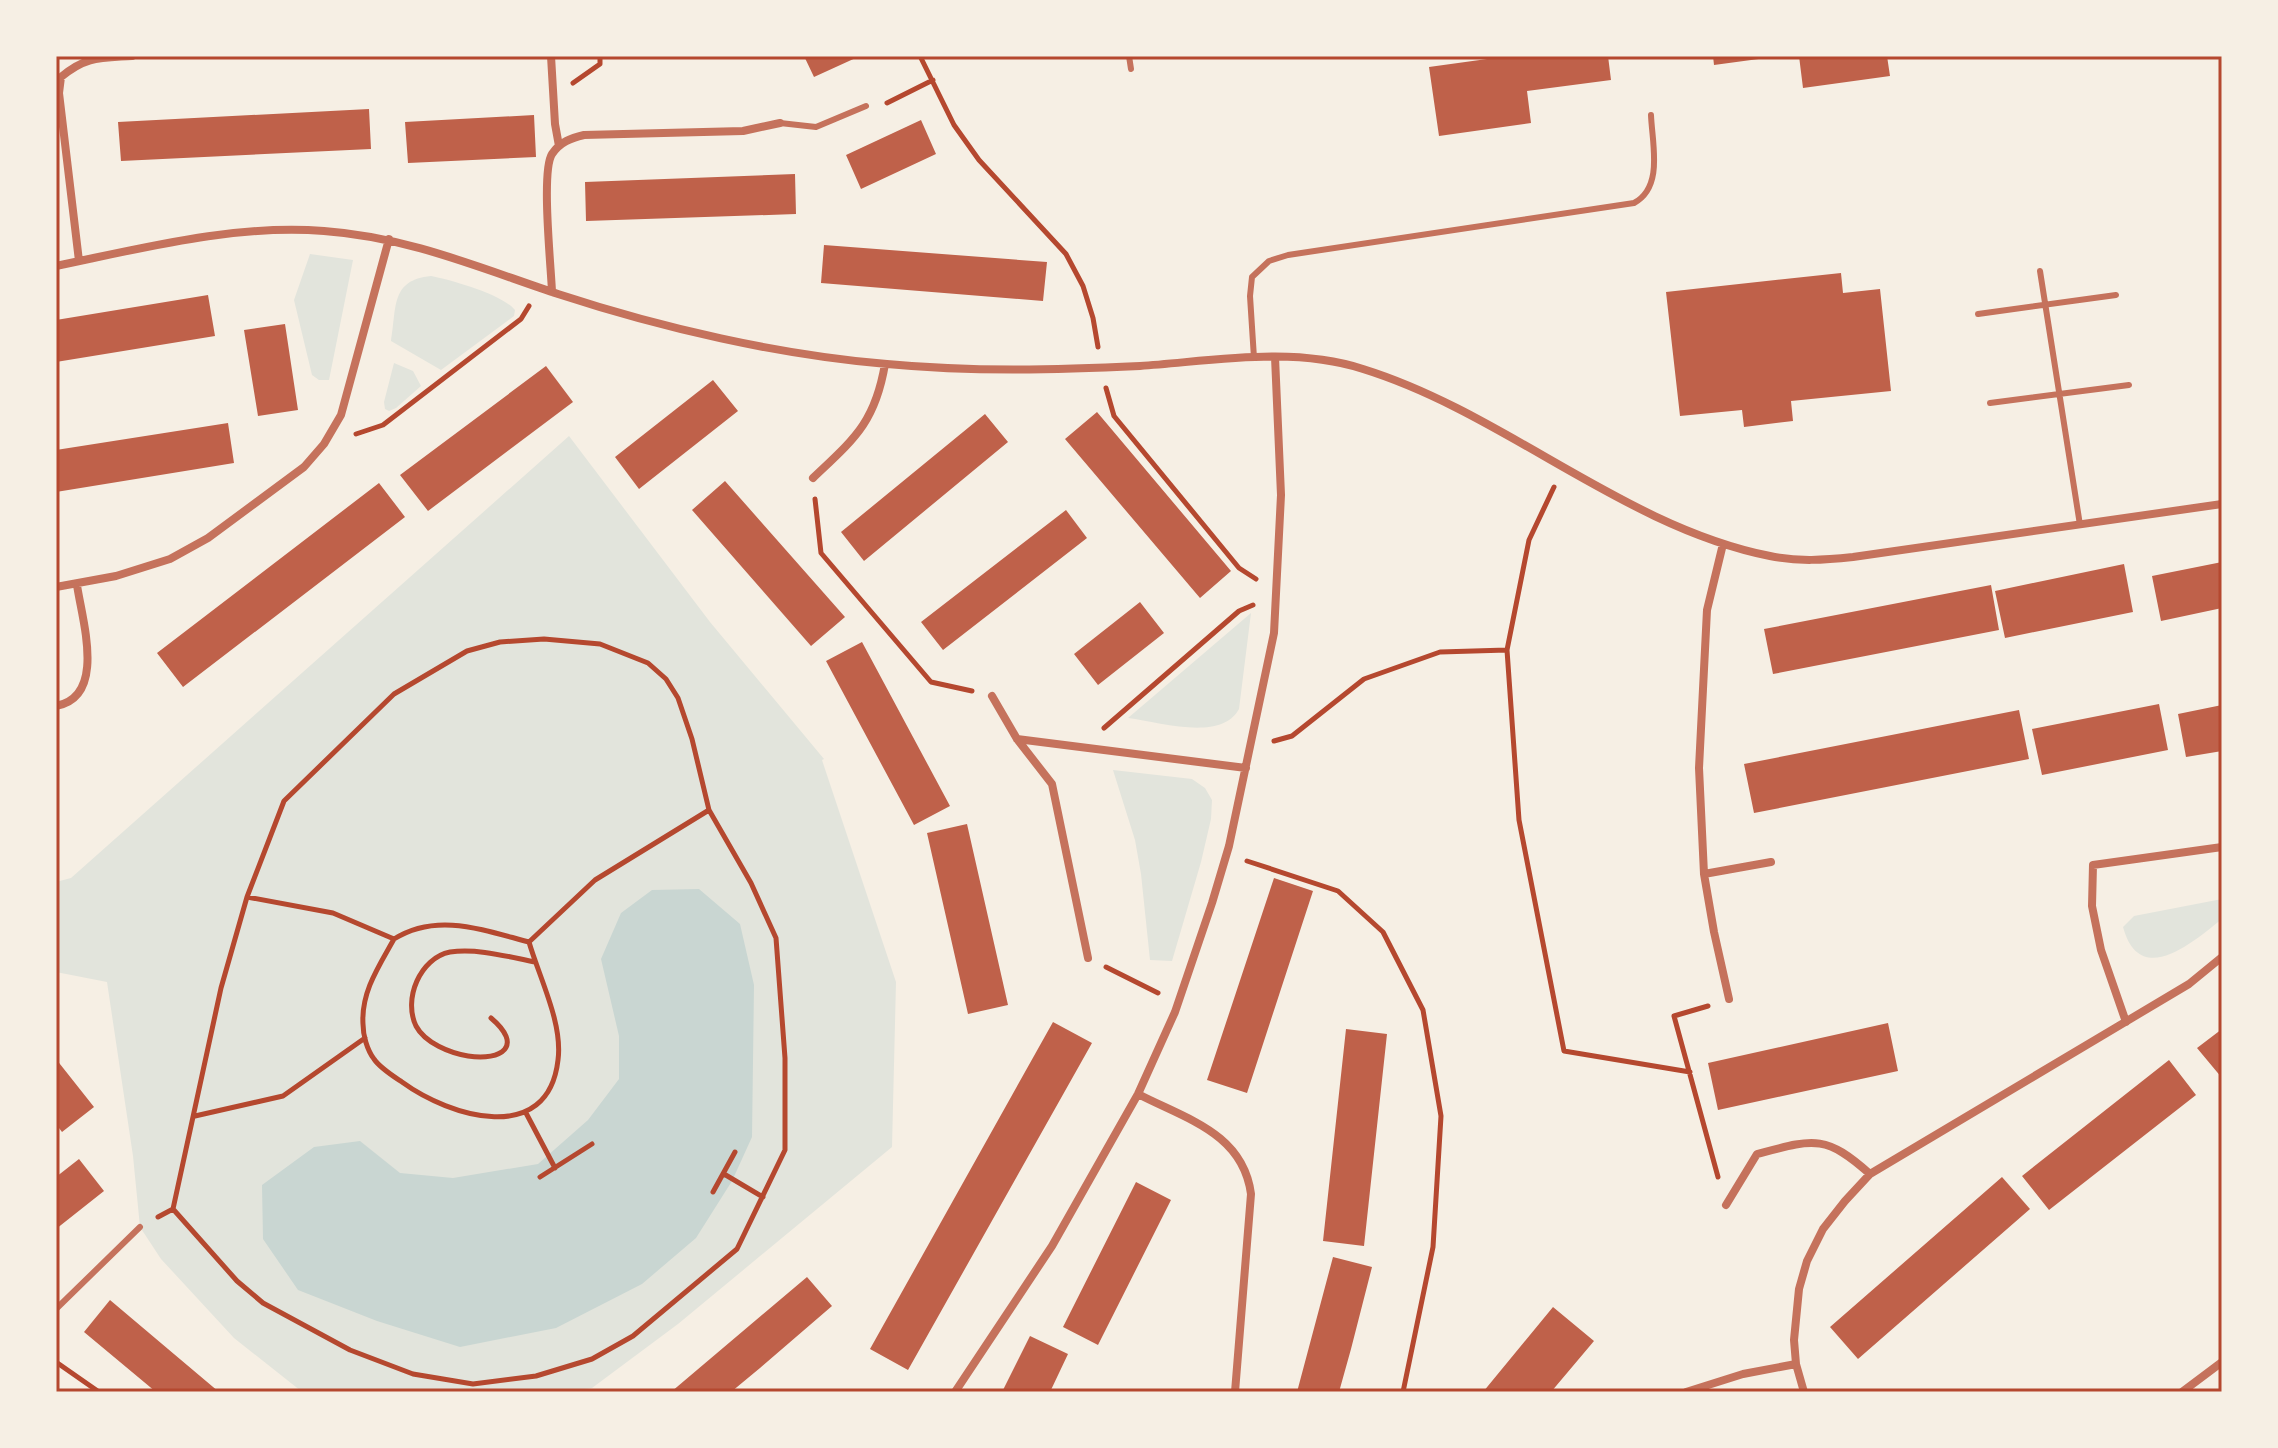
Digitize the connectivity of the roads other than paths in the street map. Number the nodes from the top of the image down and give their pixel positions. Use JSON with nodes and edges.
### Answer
{"nodes":[{"id":1,"x":132,"y":56,"type":"edge"},
{"id":2,"x":551,"y":56,"type":"edge"},
{"id":3,"x":1129,"y":56,"type":"edge"},
{"id":4,"x":1131,"y":69,"type":"dead end"},
{"id":5,"x":866,"y":106,"type":"road end"},
{"id":6,"x":1651,"y":115,"type":"dead end"},
{"id":7,"x":780,"y":123,"type":"joint"},
{"id":8,"x":559,"y":146,"type":"junction"},
{"id":9,"x":389,"y":239,"type":"junction"},
{"id":10,"x":79,"y":261,"type":"junction"},
{"id":11,"x":56,"y":266,"type":"edge"},
{"id":12,"x":2040,"y":271,"type":"dead end"},
{"id":13,"x":552,"y":292,"type":"junction"},
{"id":14,"x":2116,"y":295,"type":"dead end"},
{"id":15,"x":2046,"y":305,"type":"junction"},
{"id":16,"x":1978,"y":314,"type":"dead end"},
{"id":17,"x":1275,"y":357,"type":"junction"},
{"id":18,"x":1254,"y":358,"type":"junction"},
{"id":19,"x":885,"y":364,"type":"junction"},
{"id":20,"x":2129,"y":385,"type":"dead end"},
{"id":21,"x":2060,"y":394,"type":"junction"},
{"id":22,"x":1990,"y":403,"type":"dead end"},
{"id":23,"x":813,"y":478,"type":"road end"},
{"id":24,"x":2222,"y":504,"type":"edge"},
{"id":25,"x":2080,"y":525,"type":"junction"},
{"id":26,"x":1723,"y":544,"type":"junction"},
{"id":27,"x":77,"y":585,"type":"junction"},
{"id":28,"x":56,"y":587,"type":"edge"},
{"id":29,"x":992,"y":696,"type":"road end"},
{"id":30,"x":56,"y":706,"type":"edge"},
{"id":31,"x":1017,"y":739,"type":"junction"},
{"id":32,"x":1246,"y":768,"type":"junction"},
{"id":33,"x":2222,"y":847,"type":"edge"},
{"id":34,"x":1771,"y":862,"type":"dead end"},
{"id":35,"x":1704,"y":874,"type":"junction"},
{"id":36,"x":2222,"y":957,"type":"edge"},
{"id":37,"x":1088,"y":958,"type":"road end"},
{"id":38,"x":1729,"y":999,"type":"road end"},
{"id":39,"x":2126,"y":1022,"type":"junction"},
{"id":40,"x":1138,"y":1094,"type":"junction"},
{"id":41,"x":1870,"y":1174,"type":"junction"},
{"id":42,"x":1726,"y":1205,"type":"road end"},
{"id":43,"x":140,"y":1227,"type":"road end"},
{"id":44,"x":56,"y":1309,"type":"edge"},
{"id":45,"x":2222,"y":1362,"type":"edge"},
{"id":46,"x":1796,"y":1364,"type":"junction"},
{"id":47,"x":955,"y":1392,"type":"edge"},
{"id":48,"x":1235,"y":1392,"type":"edge"},
{"id":49,"x":1686,"y":1392,"type":"edge"},
{"id":50,"x":1804,"y":1392,"type":"edge"},
{"id":51,"x":2182,"y":1392,"type":"edge"}],
"edges":[{"from":1,"to":10,"type":"street"},
{"from":2,"to":8,"type":"street"},
{"from":3,"to":4,"type":"lane"},
{"from":5,"to":7,"type":"lane"},
{"from":6,"to":18,"type":"lane"},
{"from":7,"to":8,"type":"street"},
{"from":8,"to":13,"type":"street"},
{"from":9,"to":10,"type":"street"},
{"from":9,"to":13,"type":"street"},
{"from":9,"to":27,"type":"street"},
{"from":10,"to":11,"type":"street"},
{"from":12,"to":15,"type":"lane"},
{"from":13,"to":19,"type":"street"},
{"from":14,"to":15,"type":"lane"},
{"from":15,"to":16,"type":"lane"},
{"from":15,"to":21,"type":"lane"},
{"from":17,"to":18,"type":"street"},
{"from":17,"to":26,"type":"street"},
{"from":17,"to":32,"type":"street"},
{"from":18,"to":19,"type":"street"},
{"from":19,"to":23,"type":"street"},
{"from":20,"to":21,"type":"lane"},
{"from":21,"to":22,"type":"lane"},
{"from":21,"to":25,"type":"lane"},
{"from":24,"to":25,"type":"street"},
{"from":25,"to":26,"type":"street"},
{"from":26,"to":35,"type":"street"},
{"from":27,"to":28,"type":"street"},
{"from":27,"to":30,"type":"street"},
{"from":29,"to":31,"type":"street"},
{"from":31,"to":32,"type":"street"},
{"from":31,"to":37,"type":"street"},
{"from":32,"to":40,"type":"street"},
{"from":33,"to":39,"type":"street"},
{"from":34,"to":35,"type":"street"},
{"from":35,"to":38,"type":"street"},
{"from":36,"to":39,"type":"street"},
{"from":39,"to":41,"type":"street"},
{"from":40,"to":47,"type":"street"},
{"from":40,"to":48,"type":"street"},
{"from":41,"to":42,"type":"street"},
{"from":41,"to":46,"type":"street"},
{"from":43,"to":44,"type":"lane"},
{"from":45,"to":51,"type":"street"},
{"from":46,"to":49,"type":"street"},
{"from":46,"to":50,"type":"street"}]}
